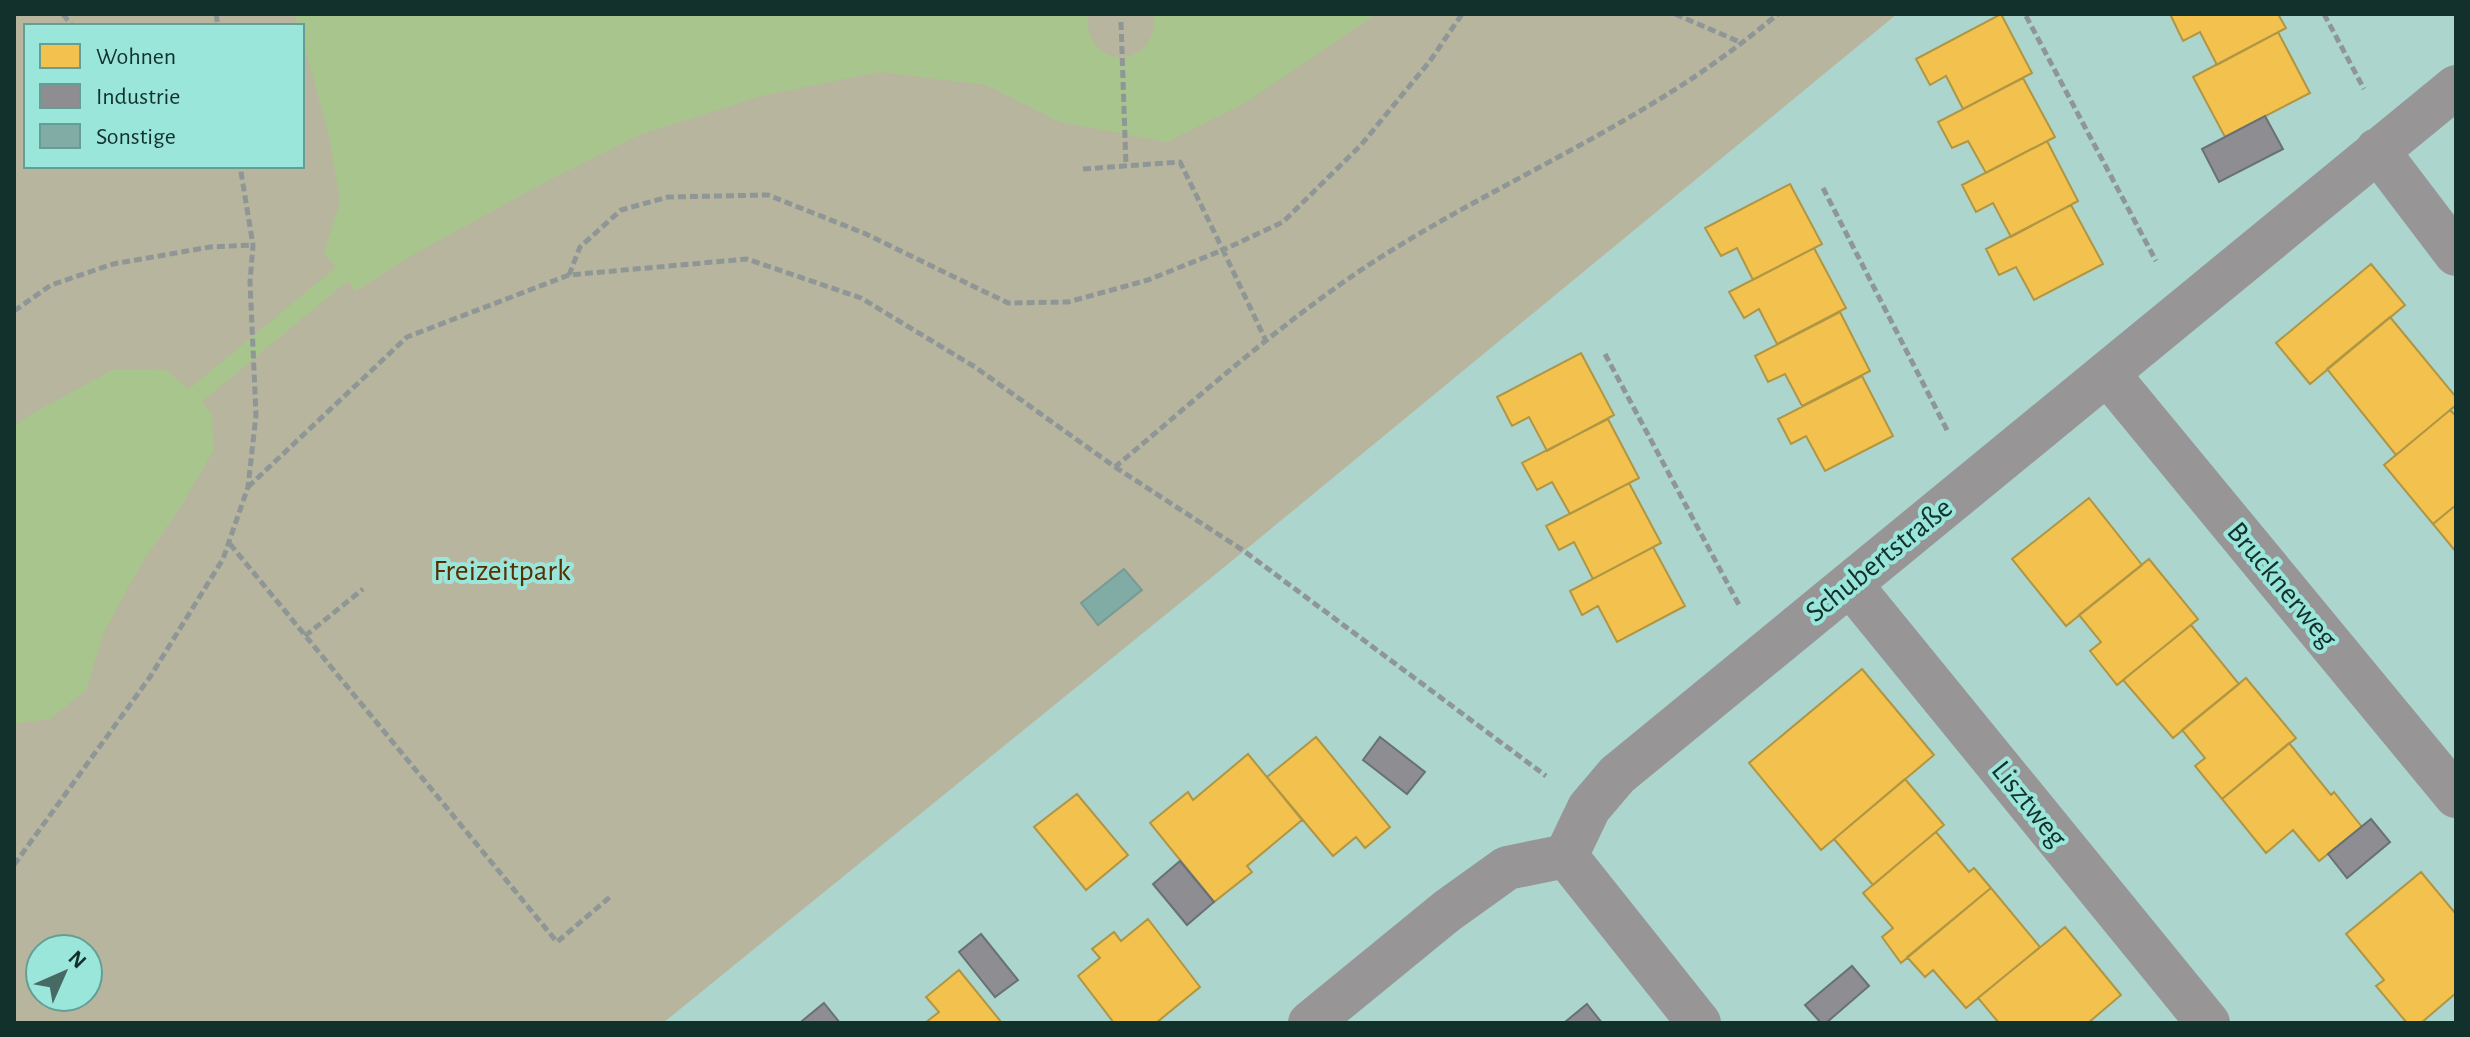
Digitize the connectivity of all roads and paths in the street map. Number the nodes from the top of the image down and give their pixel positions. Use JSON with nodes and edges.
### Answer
{"nodes":[{"id":1,"x":1462,"y":14,"type":"edge"},
{"id":2,"x":1675,"y":14,"type":"edge"},
{"id":3,"x":1778,"y":14,"type":"edge"},
{"id":4,"x":2324,"y":14,"type":"edge"},
{"id":5,"x":2026,"y":16,"type":"edge"},
{"id":6,"x":1121,"y":22,"type":"dead end"},
{"id":7,"x":1743,"y":43,"type":"junction"},
{"id":8,"x":2456,"y":87,"type":"edge"},
{"id":9,"x":2364,"y":89,"type":"dead end"},
{"id":10,"x":2377,"y":150,"type":"junction"},
{"id":11,"x":1126,"y":166,"type":"junction"},
{"id":12,"x":240,"y":168,"type":"edge"},
{"id":13,"x":1083,"y":169,"type":"dead end"},
{"id":14,"x":1823,"y":188,"type":"dead end"},
{"id":15,"x":253,"y":245,"type":"junction"},
{"id":16,"x":1223,"y":250,"type":"junction"},
{"id":17,"x":2456,"y":254,"type":"edge"},
{"id":18,"x":2156,"y":261,"type":"dead end"},
{"id":19,"x":569,"y":275,"type":"junction"},
{"id":20,"x":14,"y":311,"type":"edge"},
{"id":21,"x":1266,"y":341,"type":"junction"},
{"id":22,"x":1605,"y":354,"type":"dead end"},
{"id":23,"x":2107,"y":373,"type":"junction"},
{"id":24,"x":1948,"y":432,"type":"dead end"},
{"id":25,"x":1115,"y":467,"type":"junction"},
{"id":26,"x":248,"y":487,"type":"junction"},
{"id":27,"x":229,"y":544,"type":"junction"},
{"id":28,"x":1850,"y":584,"type":"junction"},
{"id":29,"x":363,"y":589,"type":"dead end"},
{"id":30,"x":1739,"y":605,"type":"dead end"},
{"id":31,"x":305,"y":636,"type":"junction"},
{"id":32,"x":2456,"y":796,"type":"edge"},
{"id":33,"x":1589,"y":808,"type":"junction"},
{"id":34,"x":1566,"y":856,"type":"junction"},
{"id":35,"x":14,"y":865,"type":"edge"},
{"id":36,"x":610,"y":897,"type":"dead end"},
{"id":37,"x":1310,"y":1023,"type":"edge"},
{"id":38,"x":1699,"y":1023,"type":"edge"},
{"id":39,"x":2208,"y":1023,"type":"edge"}],
"edges":[{"from":1,"to":16,"type":"path"},
{"from":2,"to":7,"type":"path"},
{"from":3,"to":7,"type":"path"},
{"from":4,"to":9,"type":"path"},
{"from":5,"to":18,"type":"path"},
{"from":6,"to":11,"type":"path"},
{"from":7,"to":21,"type":"path"},
{"from":8,"to":10,"type":"street","name":"Schubertstraße"},
{"from":10,"to":17,"type":"street"},
{"from":10,"to":23,"type":"street","name":"Schubertstraße"},
{"from":11,"to":13,"type":"path"},
{"from":11,"to":16,"type":"path"},
{"from":12,"to":15,"type":"path"},
{"from":14,"to":24,"type":"path"},
{"from":15,"to":20,"type":"path"},
{"from":15,"to":26,"type":"path"},
{"from":16,"to":19,"type":"path"},
{"from":16,"to":21,"type":"path"},
{"from":19,"to":25,"type":"path"},
{"from":19,"to":26,"type":"path"},
{"from":21,"to":25,"type":"path"},
{"from":22,"to":30,"type":"path"},
{"from":23,"to":28,"type":"street","name":"Schubertstraße"},
{"from":23,"to":32,"type":"street","name":"Brucknerweg"},
{"from":25,"to":33,"type":"path"},
{"from":26,"to":27,"type":"path"},
{"from":27,"to":31,"type":"path"},
{"from":27,"to":35,"type":"path"},
{"from":28,"to":33,"type":"street","name":"Schubertstraße"},
{"from":28,"to":39,"type":"street","name":"Lisztweg"},
{"from":29,"to":31,"type":"path"},
{"from":31,"to":36,"type":"path"},
{"from":33,"to":34,"type":"street","name":"Schubertstraße"},
{"from":34,"to":37,"type":"street"},
{"from":34,"to":38,"type":"street"}]}
